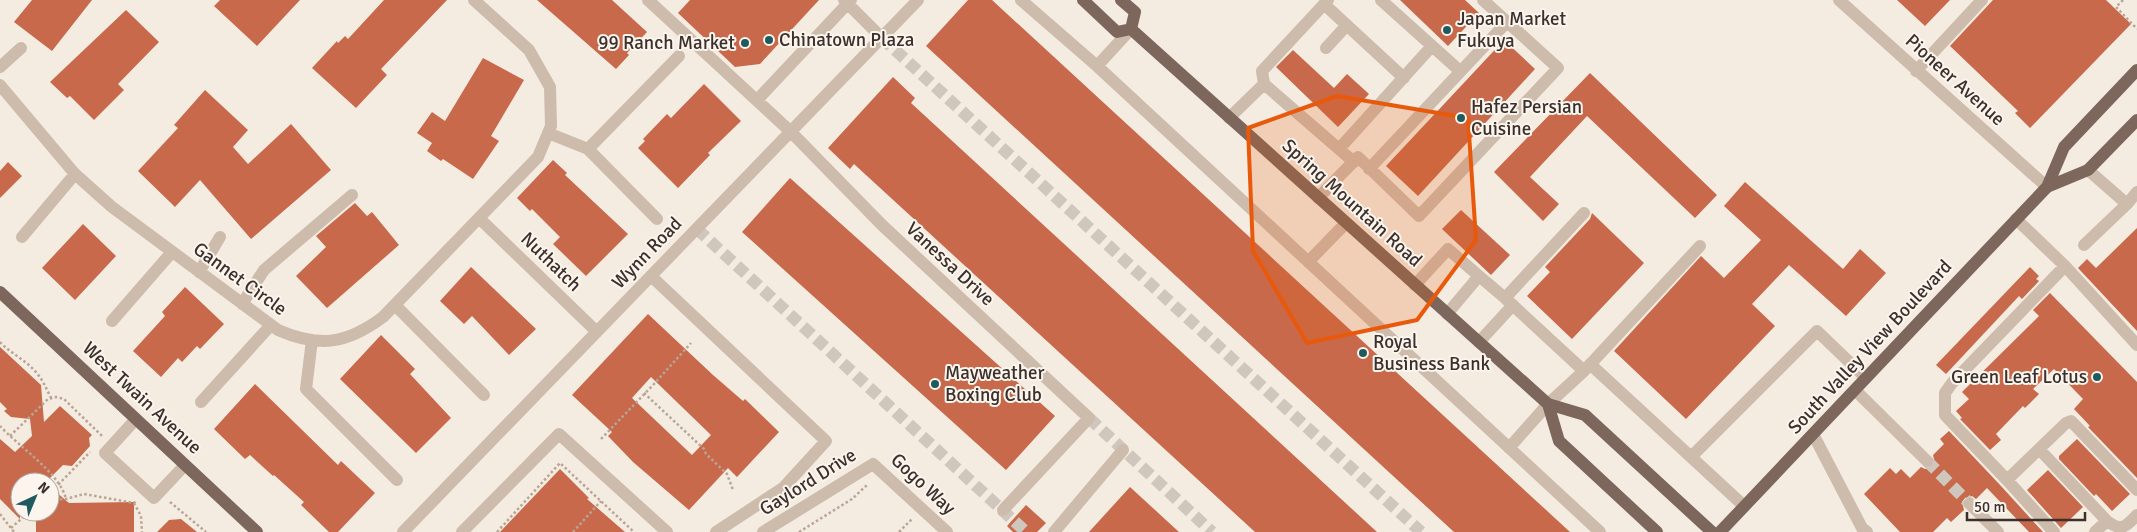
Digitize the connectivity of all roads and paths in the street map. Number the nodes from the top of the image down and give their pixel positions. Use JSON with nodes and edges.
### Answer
{"nodes":[{"id":1,"x":474,"y":0,"type":"edge"},
{"id":2,"x":648,"y":0,"type":"edge"},
{"id":3,"x":918,"y":0,"type":"edge"},
{"id":4,"x":1021,"y":0,"type":"edge"},
{"id":5,"x":1083,"y":0,"type":"edge"},
{"id":6,"x":1121,"y":0,"type":"edge"},
{"id":7,"x":1381,"y":0,"type":"edge"},
{"id":8,"x":1483,"y":0,"type":"edge"},
{"id":9,"x":1841,"y":0,"type":"edge"},
{"id":10,"x":1982,"y":0,"type":"edge"},
{"id":11,"x":2122,"y":0,"type":"edge"},
{"id":12,"x":847,"y":1,"type":"edge"},
{"id":13,"x":1326,"y":2,"type":"edge"},
{"id":14,"x":1507,"y":22,"type":"junction"},
{"id":15,"x":1347,"y":25,"type":"junction"},
{"id":16,"x":1130,"y":29,"type":"junction"},
{"id":17,"x":2137,"y":29,"type":"edge"},
{"id":18,"x":882,"y":38,"type":"junction"},
{"id":19,"x":1432,"y":46,"type":"junction"},
{"id":20,"x":21,"y":48,"type":"dead end"},
{"id":21,"x":1326,"y":48,"type":"dead end"},
{"id":22,"x":679,"y":56,"type":"dead end"},
{"id":23,"x":1096,"y":66,"type":"junction"},
{"id":24,"x":0,"y":67,"type":"edge"},
{"id":25,"x":2137,"y":70,"type":"edge"},
{"id":26,"x":1460,"y":71,"type":"junction"},
{"id":27,"x":1916,"y":71,"type":"junction"},
{"id":28,"x":1404,"y":78,"type":"junction"},
{"id":29,"x":1264,"y":84,"type":"junction"},
{"id":30,"x":0,"y":85,"type":"edge"},
{"id":31,"x":757,"y":100,"type":"junction"},
{"id":32,"x":1229,"y":118,"type":"junction"},
{"id":33,"x":2137,"y":120,"type":"edge"},
{"id":34,"x":791,"y":132,"type":"junction"},
{"id":35,"x":548,"y":133,"type":"junction"},
{"id":36,"x":588,"y":149,"type":"junction"},
{"id":37,"x":1339,"y":149,"type":"junction"},
{"id":38,"x":1354,"y":162,"type":"junction"},
{"id":39,"x":1370,"y":169,"type":"junction"},
{"id":40,"x":2088,"y":170,"type":"junction"},
{"id":41,"x":75,"y":174,"type":"junction"},
{"id":42,"x":2047,"y":187,"type":"junction"},
{"id":43,"x":2137,"y":192,"type":"edge"},
{"id":44,"x":352,"y":195,"type":"dead end"},
{"id":45,"x":1318,"y":198,"type":"junction"},
{"id":46,"x":2127,"y":204,"type":"junction"},
{"id":47,"x":1584,"y":213,"type":"dead end"},
{"id":48,"x":479,"y":218,"type":"junction"},
{"id":49,"x":657,"y":219,"type":"dead end"},
{"id":50,"x":2016,"y":219,"type":"junction"},
{"id":51,"x":1346,"y":223,"type":"junction"},
{"id":52,"x":22,"y":237,"type":"dead end"},
{"id":53,"x":220,"y":237,"type":"dead end"},
{"id":54,"x":1700,"y":246,"type":"dead end"},
{"id":55,"x":2084,"y":246,"type":"dead end"},
{"id":56,"x":172,"y":252,"type":"junction"},
{"id":57,"x":1308,"y":262,"type":"junction"},
{"id":58,"x":2065,"y":266,"type":"junction"},
{"id":59,"x":199,"y":272,"type":"junction"},
{"id":60,"x":651,"y":276,"type":"junction"},
{"id":61,"x":1479,"y":276,"type":"junction"},
{"id":62,"x":1415,"y":285,"type":"junction"},
{"id":63,"x":0,"y":292,"type":"edge"},
{"id":64,"x":1509,"y":302,"type":"junction"},
{"id":65,"x":242,"y":304,"type":"junction"},
{"id":66,"x":395,"y":304,"type":"junction"},
{"id":67,"x":1447,"y":314,"type":"junction"},
{"id":68,"x":112,"y":321,"type":"dead end"},
{"id":69,"x":271,"y":325,"type":"junction"},
{"id":70,"x":597,"y":332,"type":"junction"},
{"id":71,"x":312,"y":340,"type":"junction"},
{"id":72,"x":0,"y":342,"type":"edge"},
{"id":73,"x":1479,"y":342,"type":"junction"},
{"id":74,"x":692,"y":343,"type":"dead end"},
{"id":75,"x":2137,"y":345,"type":"edge"},
{"id":76,"x":1587,"y":367,"type":"junction"},
{"id":77,"x":1866,"y":378,"type":"junction"},
{"id":78,"x":1855,"y":390,"type":"junction"},
{"id":79,"x":644,"y":393,"type":"junction"},
{"id":80,"x":484,"y":395,"type":"dead end"},
{"id":81,"x":51,"y":398,"type":"junction"},
{"id":82,"x":200,"y":402,"type":"dead end"},
{"id":83,"x":1548,"y":404,"type":"junction"},
{"id":84,"x":136,"y":418,"type":"junction"},
{"id":85,"x":0,"y":426,"type":"edge"},
{"id":86,"x":1813,"y":434,"type":"junction"},
{"id":87,"x":10,"y":436,"type":"junction"},
{"id":88,"x":601,"y":439,"type":"dead end"},
{"id":89,"x":112,"y":446,"type":"junction"},
{"id":90,"x":1509,"y":448,"type":"junction"},
{"id":91,"x":2039,"y":449,"type":"junction"},
{"id":92,"x":92,"y":450,"type":"dead end"},
{"id":93,"x":1123,"y":450,"type":"dead end"},
{"id":94,"x":1691,"y":457,"type":"junction"},
{"id":95,"x":1927,"y":461,"type":"tunnel mouth"},
{"id":96,"x":185,"y":465,"type":"junction"},
{"id":97,"x":877,"y":467,"type":"junction"},
{"id":98,"x":48,"y":472,"type":"edge"},
{"id":99,"x":397,"y":480,"type":"dead end"},
{"id":100,"x":2007,"y":480,"type":"junction"},
{"id":101,"x":60,"y":483,"type":"edge"},
{"id":102,"x":60,"y":486,"type":"edge"},
{"id":103,"x":733,"y":490,"type":"dead end"},
{"id":104,"x":2137,"y":490,"type":"edge"},
{"id":105,"x":146,"y":491,"type":"junction"},
{"id":106,"x":160,"y":493,"type":"junction"},
{"id":107,"x":60,"y":499,"type":"edge"},
{"id":108,"x":66,"y":499,"type":"junction"},
{"id":109,"x":601,"y":501,"type":"junction"},
{"id":110,"x":134,"y":503,"type":"junction"},
{"id":111,"x":1970,"y":504,"type":"tunnel mouth"},
{"id":112,"x":1744,"y":506,"type":"junction"},
{"id":113,"x":922,"y":509,"type":"junction"},
{"id":114,"x":1003,"y":510,"type":"dead end"},
{"id":115,"x":0,"y":514,"type":"edge"},
{"id":116,"x":2137,"y":515,"type":"edge"},
{"id":117,"x":2107,"y":521,"type":"junction"},
{"id":118,"x":18,"y":522,"type":"edge"},
{"id":119,"x":11,"y":528,"type":"junction"},
{"id":120,"x":944,"y":531,"type":"edge"},
{"id":121,"x":14,"y":532,"type":"edge"},
{"id":122,"x":142,"y":532,"type":"edge"},
{"id":123,"x":206,"y":532,"type":"edge"},
{"id":124,"x":258,"y":532,"type":"edge"},
{"id":125,"x":403,"y":532,"type":"edge"},
{"id":126,"x":462,"y":532,"type":"edge"},
{"id":127,"x":496,"y":532,"type":"edge"},
{"id":128,"x":572,"y":532,"type":"edge"},
{"id":129,"x":634,"y":532,"type":"edge"},
{"id":130,"x":667,"y":532,"type":"edge"},
{"id":131,"x":716,"y":532,"type":"edge"},
{"id":132,"x":763,"y":532,"type":"edge"},
{"id":133,"x":799,"y":532,"type":"edge"},
{"id":134,"x":899,"y":532,"type":"edge"},
{"id":135,"x":1054,"y":532,"type":"edge"},
{"id":136,"x":1600,"y":532,"type":"edge"},
{"id":137,"x":1657,"y":532,"type":"edge"},
{"id":138,"x":1712,"y":532,"type":"edge"},
{"id":139,"x":1720,"y":532,"type":"edge"},
{"id":140,"x":1867,"y":532,"type":"edge"},
{"id":141,"x":1998,"y":532,"type":"edge"},
{"id":142,"x":2054,"y":532,"type":"edge"},
{"id":143,"x":2095,"y":532,"type":"edge"}],
"edges":[{"from":1,"to":35,"type":"street","name":"Gannet Circle"},
{"from":2,"to":31,"type":"street","name":"Vanessa Drive"},
{"from":3,"to":18,"type":"street","name":"Wynn Road"},
{"from":4,"to":23,"type":"street"},
{"from":5,"to":16,"type":"main road","name":"Spring Mountain Road"},
{"from":6,"to":16,"type":"main road"},
{"from":7,"to":19,"type":"street"},
{"from":8,"to":14,"type":"street"},
{"from":9,"to":27,"type":"street","name":"Pioneer Avenue"},
{"from":10,"to":27,"type":"street"},
{"from":11,"to":17,"type":"path"},
{"from":12,"to":18,"type":"street"},
{"from":12,"to":31,"type":"street"},
{"from":13,"to":15,"type":"street"},
{"from":13,"to":29,"type":"street"},
{"from":14,"to":26,"type":"street"},
{"from":14,"to":39,"type":"street"},
{"from":15,"to":21,"type":"street"},
{"from":15,"to":28,"type":"street"},
{"from":16,"to":23,"type":"street"},
{"from":16,"to":32,"type":"main road","name":"Spring Mountain Road"},
{"from":18,"to":34,"type":"street","name":"Wynn Road"},
{"from":19,"to":26,"type":"street"},
{"from":19,"to":28,"type":"street"},
{"from":20,"to":24,"type":"street"},
{"from":22,"to":36,"type":"street"},
{"from":23,"to":57,"type":"street"},
{"from":25,"to":42,"type":"main road","name":"South Valley View Boulevard"},
{"from":26,"to":39,"type":"street"},
{"from":27,"to":42,"type":"street","name":"Pioneer Avenue"},
{"from":28,"to":37,"type":"street"},
{"from":29,"to":32,"type":"street"},
{"from":29,"to":37,"type":"street"},
{"from":30,"to":41,"type":"street","name":"Gannet Circle"},
{"from":31,"to":34,"type":"street","name":"Vanessa Drive"},
{"from":32,"to":45,"type":"main road","name":"Spring Mountain Road"},
{"from":33,"to":40,"type":"main road","name":"South Valley View Boulevard"},
{"from":34,"to":60,"type":"street","name":"Wynn Road"},
{"from":34,"to":114,"type":"street","name":"Vanessa Drive"},
{"from":35,"to":36,"type":"street"},
{"from":35,"to":48,"type":"street","name":"Gannet Circle"},
{"from":36,"to":49,"type":"street"},
{"from":37,"to":38,"type":"street"},
{"from":38,"to":39,"type":"street"},
{"from":38,"to":45,"type":"street"},
{"from":40,"to":42,"type":"main road","name":"South Valley View Boulevard"},
{"from":40,"to":46,"type":"street"},
{"from":41,"to":52,"type":"street"},
{"from":41,"to":56,"type":"street","name":"Gannet Circle"},
{"from":42,"to":50,"type":"main road","name":"South Valley View Boulevard"},
{"from":43,"to":46,"type":"street"},
{"from":44,"to":65,"type":"street"},
{"from":45,"to":51,"type":"main road","name":"Spring Mountain Road"},
{"from":46,"to":55,"type":"street"},
{"from":47,"to":64,"type":"street"},
{"from":48,"to":66,"type":"street","name":"Gannet Circle"},
{"from":48,"to":70,"type":"street","name":"Nuthatch"},
{"from":50,"to":58,"type":"street"},
{"from":50,"to":77,"type":"main road","name":"South Valley View Boulevard"},
{"from":51,"to":57,"type":"street"},
{"from":51,"to":62,"type":"main road","name":"Spring Mountain Road"},
{"from":53,"to":59,"type":"street"},
{"from":54,"to":76,"type":"street"},
{"from":56,"to":59,"type":"street","name":"Gannet Circle"},
{"from":56,"to":68,"type":"street"},
{"from":57,"to":90,"type":"street"},
{"from":58,"to":75,"type":"street"},
{"from":58,"to":100,"type":"street"},
{"from":59,"to":65,"type":"street","name":"Gannet Circle"},
{"from":60,"to":70,"type":"street","name":"Wynn Road"},
{"from":60,"to":131,"type":"street"},
{"from":61,"to":62,"type":"street"},
{"from":61,"to":64,"type":"street"},
{"from":61,"to":67,"type":"street"},
{"from":62,"to":67,"type":"main road","name":"Spring Mountain Road"},
{"from":63,"to":84,"type":"main road","name":"West Twain Avenue"},
{"from":64,"to":73,"type":"street"},
{"from":64,"to":76,"type":"street"},
{"from":65,"to":69,"type":"street","name":"Gannet Circle"},
{"from":66,"to":71,"type":"street","name":"Gannet Circle"},
{"from":66,"to":80,"type":"street"},
{"from":67,"to":73,"type":"main road","name":"Spring Mountain Road"},
{"from":69,"to":71,"type":"street","name":"Gannet Circle"},
{"from":69,"to":82,"type":"street"},
{"from":70,"to":125,"type":"street","name":"Wynn Road"},
{"from":71,"to":99,"type":"street"},
{"from":72,"to":81,"type":"path"},
{"from":73,"to":83,"type":"main road","name":"Spring Mountain Road"},
{"from":74,"to":79,"type":"path"},
{"from":76,"to":83,"type":"street"},
{"from":76,"to":94,"type":"street"},
{"from":77,"to":78,"type":"main road","name":"South Valley View Boulevard"},
{"from":77,"to":94,"type":"street"},
{"from":78,"to":86,"type":"main road","name":"South Valley View Boulevard"},
{"from":78,"to":95,"type":"street"},
{"from":79,"to":88,"type":"path"},
{"from":79,"to":103,"type":"path"},
{"from":81,"to":87,"type":"path"},
{"from":81,"to":89,"type":"path"},
{"from":83,"to":90,"type":"street"},
{"from":83,"to":137,"type":"main road"},
{"from":83,"to":138,"type":"main road","name":"Spring Mountain Road"},
{"from":84,"to":89,"type":"street"},
{"from":84,"to":96,"type":"main road","name":"West Twain Avenue"},
{"from":85,"to":87,"type":"path"},
{"from":86,"to":112,"type":"main road","name":"South Valley View Boulevard"},
{"from":86,"to":140,"type":"street"},
{"from":87,"to":98,"type":"path"},
{"from":89,"to":105,"type":"street"},
{"from":90,"to":136,"type":"street"},
{"from":91,"to":100,"type":"street"},
{"from":91,"to":104,"type":"street"},
{"from":91,"to":117,"type":"street"},
{"from":92,"to":101,"type":"path"},
{"from":93,"to":135,"type":"street"},
{"from":94,"to":112,"type":"street"},
{"from":96,"to":106,"type":"street"},
{"from":96,"to":124,"type":"main road","name":"West Twain Avenue"},
{"from":97,"to":113,"type":"street","name":"Gogo Way"},
{"from":97,"to":132,"type":"street","name":"Gaylord Drive"},
{"from":97,"to":133,"type":"path"},
{"from":100,"to":142,"type":"street"},
{"from":102,"to":108,"type":"path"},
{"from":105,"to":106,"type":"street"},
{"from":105,"to":110,"type":"path"},
{"from":106,"to":123,"type":"path"},
{"from":107,"to":108,"type":"path"},
{"from":108,"to":110,"type":"path"},
{"from":109,"to":127,"type":"path"},
{"from":109,"to":128,"type":"path"},
{"from":109,"to":129,"type":"path"},
{"from":110,"to":122,"type":"path"},
{"from":111,"to":141,"type":"street"},
{"from":112,"to":139,"type":"main road","name":"South Valley View Boulevard"},
{"from":113,"to":120,"type":"street","name":"Gogo Way"},
{"from":113,"to":134,"type":"path"},
{"from":115,"to":119,"type":"path"},
{"from":116,"to":117,"type":"street"},
{"from":117,"to":143,"type":"street"},
{"from":118,"to":119,"type":"path"},
{"from":119,"to":121,"type":"path"},
{"from":126,"to":130,"type":"street"}]}
